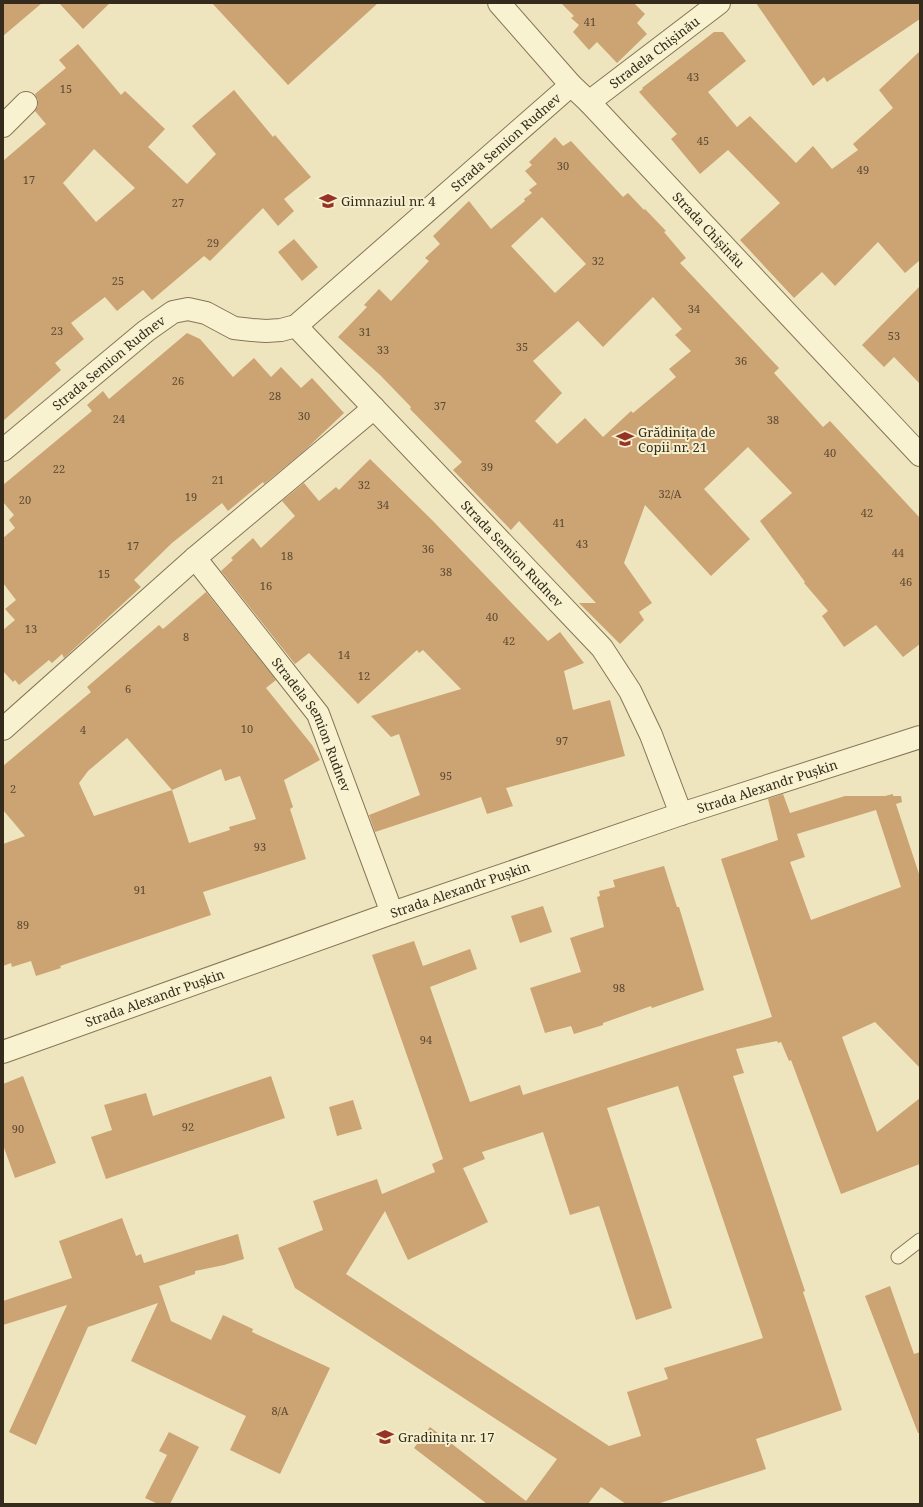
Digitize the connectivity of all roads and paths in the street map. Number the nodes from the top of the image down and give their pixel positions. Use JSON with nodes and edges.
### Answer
{"nodes":[{"id":1,"x":499,"y":3,"type":"edge"},
{"id":2,"x":719,"y":3,"type":"edge"},
{"id":3,"x":571,"y":85,"type":"junction"},
{"id":4,"x":589,"y":102,"type":"junction"},
{"id":5,"x":26,"y":103,"type":"dead end"},
{"id":6,"x":3,"y":126,"type":"edge"},
{"id":7,"x":296,"y":326,"type":"junction"},
{"id":8,"x":374,"y":408,"type":"junction"},
{"id":9,"x":3,"y":450,"type":"edge"},
{"id":10,"x":920,"y":455,"type":"edge"},
{"id":11,"x":195,"y":558,"type":"junction"},
{"id":12,"x":3,"y":729,"type":"edge"},
{"id":13,"x":920,"y":737,"type":"edge"},
{"id":14,"x":681,"y":814,"type":"junction"},
{"id":15,"x":392,"y":913,"type":"junction"},
{"id":16,"x":3,"y":1052,"type":"edge"},
{"id":17,"x":920,"y":1240,"type":"edge"},
{"id":18,"x":898,"y":1257,"type":"dead end"}],
"edges":[{"from":1,"to":3,"type":"street","name":"Strada Chișinău"},
{"from":2,"to":4,"type":"street","name":"Stradela Chișinău"},
{"from":3,"to":4,"type":"street","name":"Strada Chișinău"},
{"from":3,"to":7,"type":"street","name":"Strada Semion Rudnev"},
{"from":4,"to":10,"type":"street","name":"Strada Chișinău"},
{"from":5,"to":6,"type":"street"},
{"from":7,"to":8,"type":"street","name":"Strada Semion Rudnev"},
{"from":7,"to":9,"type":"street","name":"Strada Semion Rudnev"},
{"from":8,"to":11,"type":"street"},
{"from":8,"to":14,"type":"street","name":"Strada Semion Rudnev"},
{"from":11,"to":12,"type":"street"},
{"from":11,"to":15,"type":"street","name":"Stradela Semion Rudnev"},
{"from":13,"to":14,"type":"street","name":"Strada Alexandr Pușkin"},
{"from":14,"to":15,"type":"street","name":"Strada Alexandr Pușkin"},
{"from":15,"to":16,"type":"street","name":"Strada Alexandr Pușkin"},
{"from":17,"to":18,"type":"lane"}]}
